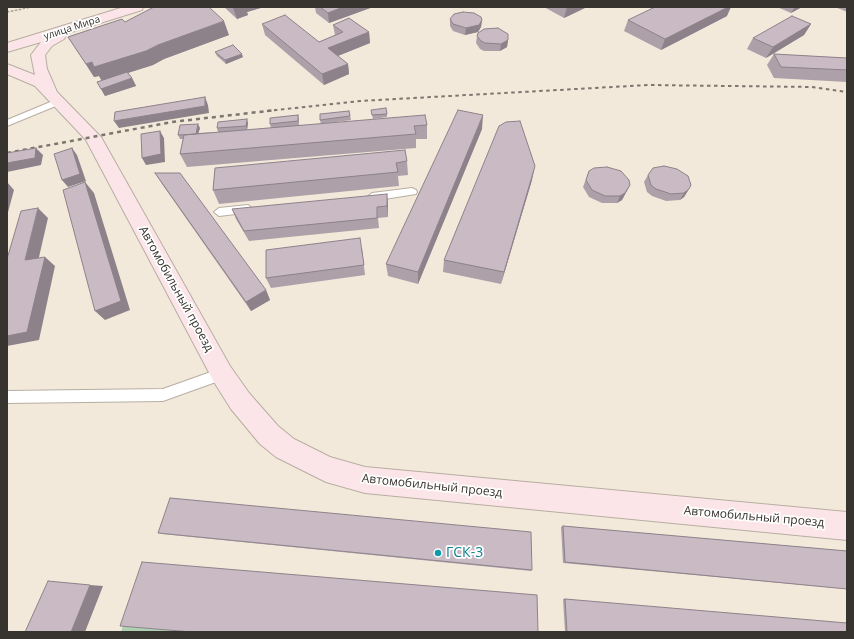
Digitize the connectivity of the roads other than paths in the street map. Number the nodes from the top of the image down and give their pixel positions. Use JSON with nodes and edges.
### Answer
{"nodes":[{"id":1,"x":137,"y":7,"type":"edge"},
{"id":2,"x":80,"y":25,"type":"junction"},
{"id":3,"x":7,"y":48,"type":"edge"},
{"id":4,"x":7,"y":68,"type":"edge"},
{"id":5,"x":55,"y":96,"type":"junction"},
{"id":6,"x":7,"y":123,"type":"edge"},
{"id":7,"x":412,"y":192,"type":"dead end"},
{"id":8,"x":358,"y":198,"type":"edge"},
{"id":9,"x":258,"y":208,"type":"edge"},
{"id":10,"x":220,"y":212,"type":"dead end"},
{"id":11,"x":222,"y":374,"type":"junction"},
{"id":12,"x":7,"y":397,"type":"edge"},
{"id":13,"x":847,"y":526,"type":"edge"}],
"edges":[{"from":1,"to":2,"type":"main road","name":"улица Мира"},
{"from":2,"to":3,"type":"main road","name":"улица Мира"},
{"from":2,"to":5,"type":"main road"},
{"from":4,"to":5,"type":"main road","name":"Автомобильный проезд"},
{"from":5,"to":6,"type":"lane"},
{"from":5,"to":11,"type":"main road","name":"Автомобильный проезд"},
{"from":7,"to":8,"type":"lane"},
{"from":9,"to":10,"type":"lane"},
{"from":11,"to":12,"type":"lane"},
{"from":11,"to":13,"type":"main road","name":"Автомобильный проезд"}]}
